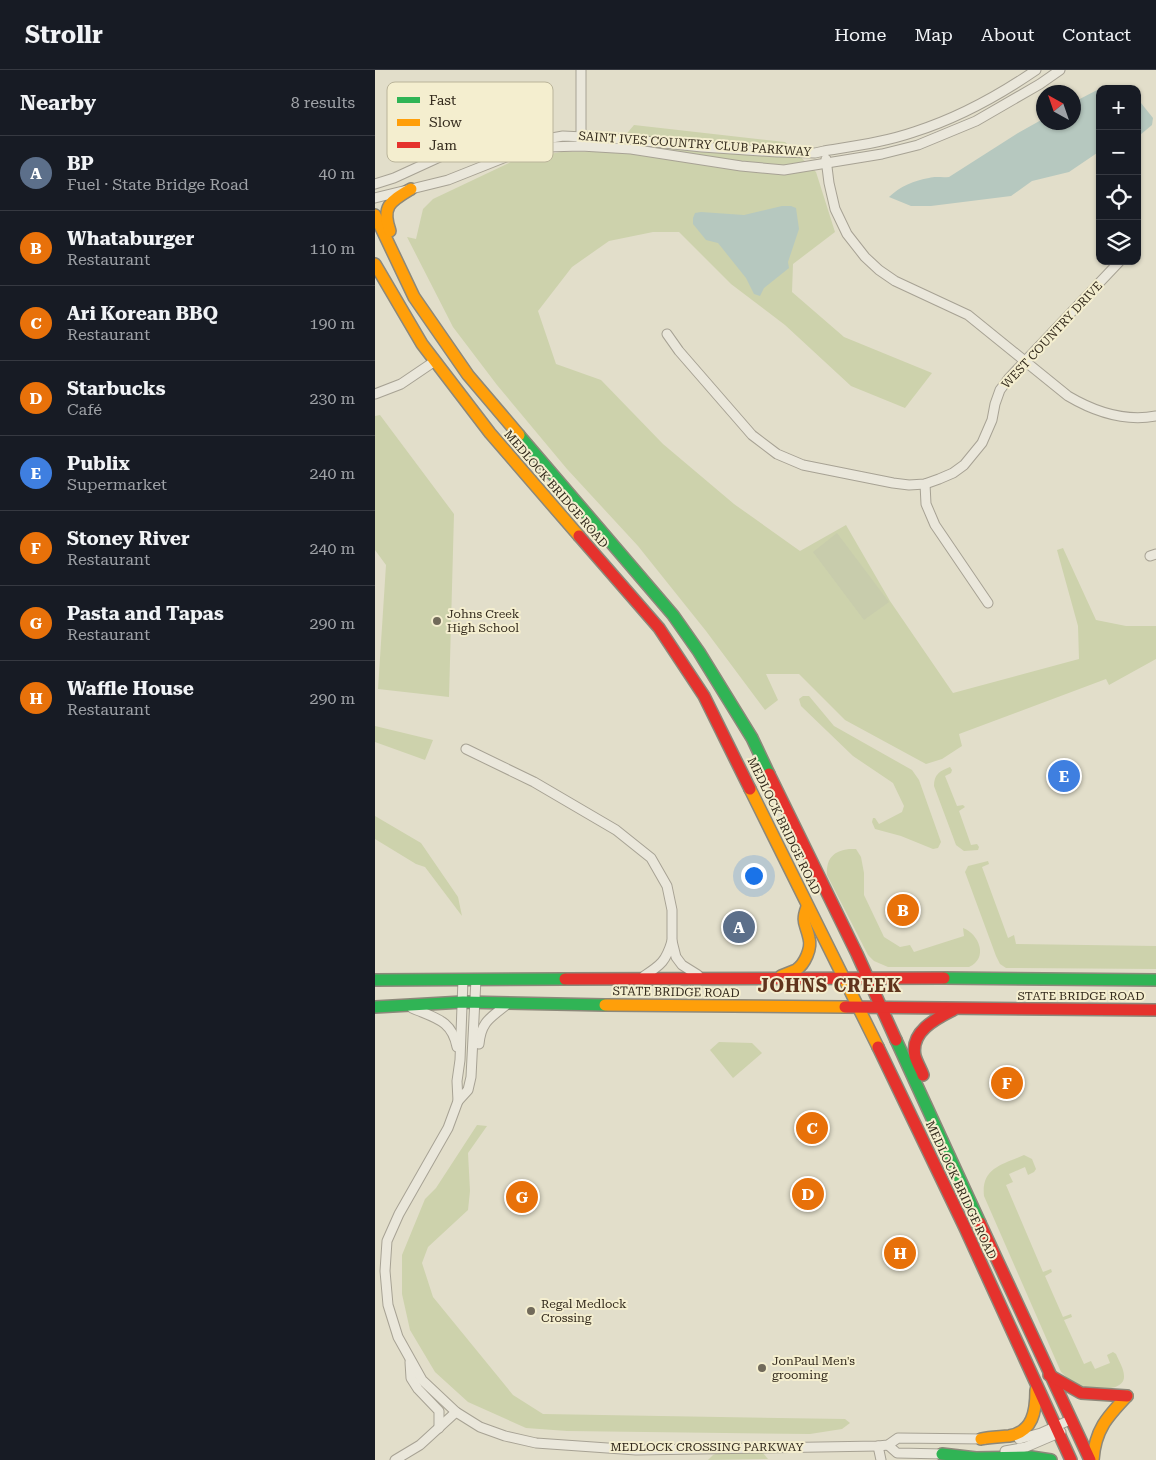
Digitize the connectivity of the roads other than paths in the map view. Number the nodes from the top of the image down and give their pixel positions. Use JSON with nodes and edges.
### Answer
{"nodes":[{"id":1,"x":581,"y":70,"type":"edge"},
{"id":2,"x":1036,"y":70,"type":"edge"},
{"id":3,"x":1060,"y":70,"type":"edge"},
{"id":4,"x":553,"y":138,"type":"edge"},
{"id":5,"x":581,"y":142,"type":"junction"},
{"id":6,"x":553,"y":146,"type":"edge"},
{"id":7,"x":824,"y":151,"type":"junction"},
{"id":8,"x":429,"y":162,"type":"edge"},
{"id":9,"x":493,"y":162,"type":"edge"},
{"id":10,"x":827,"y":164,"type":"junction"},
{"id":11,"x":375,"y":184,"type":"edge"},
{"id":12,"x":411,"y":189,"type":"junction"},
{"id":13,"x":375,"y":198,"type":"edge"},
{"id":14,"x":375,"y":215,"type":"edge"},
{"id":15,"x":375,"y":264,"type":"edge"},
{"id":16,"x":1116,"y":265,"type":"edge"},
{"id":17,"x":667,"y":334,"type":"dead end"},
{"id":18,"x":446,"y":344,"type":"junction"},
{"id":19,"x":435,"y":361,"type":"junction"},
{"id":20,"x":1025,"y":361,"type":"junction"},
{"id":21,"x":375,"y":394,"type":"edge"},
{"id":22,"x":1156,"y":416,"type":"edge"},
{"id":23,"x":925,"y":484,"type":"junction"},
{"id":24,"x":988,"y":603,"type":"dead end"},
{"id":25,"x":465,"y":749,"type":"dead end"},
{"id":26,"x":808,"y":905,"type":"junction"},
{"id":27,"x":672,"y":941,"type":"junction"},
{"id":28,"x":844,"y":977,"type":"junction"},
{"id":29,"x":868,"y":977,"type":"junction"},
{"id":30,"x":641,"y":978,"type":"junction"},
{"id":31,"x":705,"y":978,"type":"junction"},
{"id":32,"x":778,"y":978,"type":"junction"},
{"id":33,"x":463,"y":979,"type":"junction"},
{"id":34,"x":375,"y":980,"type":"edge"},
{"id":35,"x":476,"y":980,"type":"junction"},
{"id":36,"x":1156,"y":980,"type":"edge"},
{"id":37,"x":463,"y":1002,"type":"junction"},
{"id":38,"x":476,"y":1002,"type":"junction"},
{"id":39,"x":507,"y":1004,"type":"junction"},
{"id":40,"x":408,"y":1006,"type":"junction"},
{"id":41,"x":375,"y":1007,"type":"edge"},
{"id":42,"x":858,"y":1007,"type":"junction"},
{"id":43,"x":881,"y":1007,"type":"junction"},
{"id":44,"x":956,"y":1008,"type":"junction"},
{"id":45,"x":1156,"y":1010,"type":"edge"},
{"id":46,"x":460,"y":1060,"type":"junction"},
{"id":47,"x":473,"y":1060,"type":"junction"},
{"id":48,"x":458,"y":1101,"type":"junction"},
{"id":49,"x":927,"y":1108,"type":"junction"},
{"id":50,"x":410,"y":1357,"type":"junction"},
{"id":51,"x":1049,"y":1375,"type":"junction"},
{"id":52,"x":1036,"y":1386,"type":"junction"},
{"id":53,"x":456,"y":1412,"type":"junction"},
{"id":54,"x":1072,"y":1424,"type":"junction"},
{"id":55,"x":439,"y":1428,"type":"junction"},
{"id":56,"x":1056,"y":1430,"type":"junction"},
{"id":57,"x":981,"y":1439,"type":"junction"},
{"id":58,"x":883,"y":1446,"type":"junction"},
{"id":59,"x":942,"y":1454,"type":"junction"},
{"id":60,"x":395,"y":1460,"type":"edge"},
{"id":61,"x":881,"y":1460,"type":"edge"},
{"id":62,"x":1051,"y":1460,"type":"edge"},
{"id":63,"x":1071,"y":1460,"type":"edge"},
{"id":64,"x":1091,"y":1460,"type":"edge"}],
"edges":[{"from":1,"to":5,"type":"street"},
{"from":2,"to":7,"type":"street","name":"SAINT IVES COUNTRY CLUB PARKWAY"},
{"from":3,"to":10,"type":"street","name":"SAINT IVES COUNTRY CLUB PARKWAY"},
{"from":4,"to":5,"type":"street","name":"SAINT IVES COUNTRY CLUB PARKWAY"},
{"from":5,"to":6,"type":"street","name":"SAINT IVES COUNTRY CLUB PARKWAY"},
{"from":5,"to":7,"type":"street","name":"SAINT IVES COUNTRY CLUB PARKWAY"},
{"from":5,"to":10,"type":"street","name":"SAINT IVES COUNTRY CLUB PARKWAY"},
{"from":7,"to":10,"type":"street"},
{"from":8,"to":11,"type":"street","name":"SAINT IVES COUNTRY CLUB PARKWAY"},
{"from":9,"to":12,"type":"street","name":"SAINT IVES COUNTRY CLUB PARKWAY"},
{"from":10,"to":20,"type":"street"},
{"from":12,"to":13,"type":"street","name":"SAINT IVES COUNTRY CLUB PARKWAY"},
{"from":12,"to":18,"type":"highway","name":"MEDLOCK BRIDGE ROAD"},
{"from":14,"to":18,"type":"highway","name":"MEDLOCK BRIDGE ROAD"},
{"from":15,"to":19,"type":"highway","name":"MEDLOCK BRIDGE ROAD"},
{"from":16,"to":20,"type":"street","name":"WEST COUNTRY DRIVE"},
{"from":17,"to":23,"type":"street","name":"WEST COUNTRY DRIVE"},
{"from":18,"to":29,"type":"highway","name":"MEDLOCK BRIDGE ROAD"},
{"from":19,"to":21,"type":"street"},
{"from":19,"to":26,"type":"highway","name":"MEDLOCK BRIDGE ROAD"},
{"from":20,"to":22,"type":"street"},
{"from":20,"to":23,"type":"street","name":"WEST COUNTRY DRIVE"},
{"from":23,"to":24,"type":"street"},
{"from":25,"to":27,"type":"street"},
{"from":26,"to":28,"type":"highway","name":"MEDLOCK BRIDGE ROAD"},
{"from":26,"to":32,"type":"highway"},
{"from":27,"to":30,"type":"street"},
{"from":27,"to":31,"type":"street"},
{"from":28,"to":29,"type":"highway","name":"STATE BRIDGE ROAD"},
{"from":28,"to":32,"type":"highway","name":"STATE BRIDGE ROAD"},
{"from":28,"to":42,"type":"highway","name":"MEDLOCK BRIDGE ROAD"},
{"from":29,"to":36,"type":"highway","name":"STATE BRIDGE ROAD"},
{"from":29,"to":43,"type":"highway","name":"MEDLOCK BRIDGE ROAD"},
{"from":30,"to":31,"type":"highway","name":"STATE BRIDGE ROAD"},
{"from":30,"to":35,"type":"highway","name":"STATE BRIDGE ROAD"},
{"from":31,"to":32,"type":"highway","name":"STATE BRIDGE ROAD"},
{"from":33,"to":34,"type":"highway","name":"STATE BRIDGE ROAD"},
{"from":33,"to":35,"type":"highway","name":"STATE BRIDGE ROAD"},
{"from":33,"to":37,"type":"street","name":"MEDLOCK CROSSING PARKWAY"},
{"from":35,"to":38,"type":"street","name":"MEDLOCK CROSSING PARKWAY"},
{"from":37,"to":38,"type":"highway","name":"STATE BRIDGE ROAD"},
{"from":37,"to":40,"type":"highway","name":"STATE BRIDGE ROAD"},
{"from":37,"to":46,"type":"street","name":"MEDLOCK CROSSING PARKWAY"},
{"from":38,"to":39,"type":"highway","name":"STATE BRIDGE ROAD"},
{"from":38,"to":47,"type":"street","name":"MEDLOCK CROSSING PARKWAY"},
{"from":39,"to":42,"type":"highway","name":"STATE BRIDGE ROAD"},
{"from":39,"to":47,"type":"street","name":"MEDLOCK CROSSING PARKWAY"},
{"from":40,"to":41,"type":"highway","name":"STATE BRIDGE ROAD"},
{"from":40,"to":46,"type":"street","name":"MEDLOCK CROSSING PARKWAY"},
{"from":42,"to":43,"type":"highway","name":"STATE BRIDGE ROAD"},
{"from":42,"to":52,"type":"highway","name":"MEDLOCK BRIDGE ROAD"},
{"from":43,"to":44,"type":"highway","name":"STATE BRIDGE ROAD"},
{"from":43,"to":49,"type":"highway","name":"MEDLOCK BRIDGE ROAD"},
{"from":44,"to":45,"type":"highway","name":"STATE BRIDGE ROAD"},
{"from":44,"to":49,"type":"highway"},
{"from":46,"to":48,"type":"street","name":"MEDLOCK CROSSING PARKWAY"},
{"from":47,"to":48,"type":"street","name":"MEDLOCK CROSSING PARKWAY"},
{"from":48,"to":50,"type":"street","name":"MEDLOCK CROSSING PARKWAY"},
{"from":49,"to":51,"type":"highway","name":"MEDLOCK BRIDGE ROAD"},
{"from":50,"to":53,"type":"street","name":"MEDLOCK CROSSING PARKWAY"},
{"from":50,"to":55,"type":"street","name":"MEDLOCK CROSSING PARKWAY"},
{"from":51,"to":54,"type":"highway","name":"MEDLOCK BRIDGE ROAD"},
{"from":51,"to":64,"type":"highway"},
{"from":52,"to":56,"type":"highway","name":"MEDLOCK BRIDGE ROAD"},
{"from":52,"to":57,"type":"highway"},
{"from":53,"to":55,"type":"street"},
{"from":53,"to":58,"type":"street","name":"MEDLOCK CROSSING PARKWAY"},
{"from":54,"to":56,"type":"street","name":"MEDLOCK CROSSING PARKWAY"},
{"from":54,"to":64,"type":"highway","name":"MEDLOCK BRIDGE ROAD"},
{"from":55,"to":60,"type":"street"},
{"from":56,"to":57,"type":"street","name":"MEDLOCK CROSSING PARKWAY"},
{"from":56,"to":59,"type":"street","name":"MEDLOCK CROSSING PARKWAY"},
{"from":56,"to":63,"type":"highway","name":"MEDLOCK BRIDGE ROAD"},
{"from":57,"to":58,"type":"street","name":"MEDLOCK CROSSING PARKWAY"},
{"from":58,"to":59,"type":"street","name":"MEDLOCK CROSSING PARKWAY"},
{"from":58,"to":61,"type":"street"},
{"from":59,"to":62,"type":"highway"}]}
